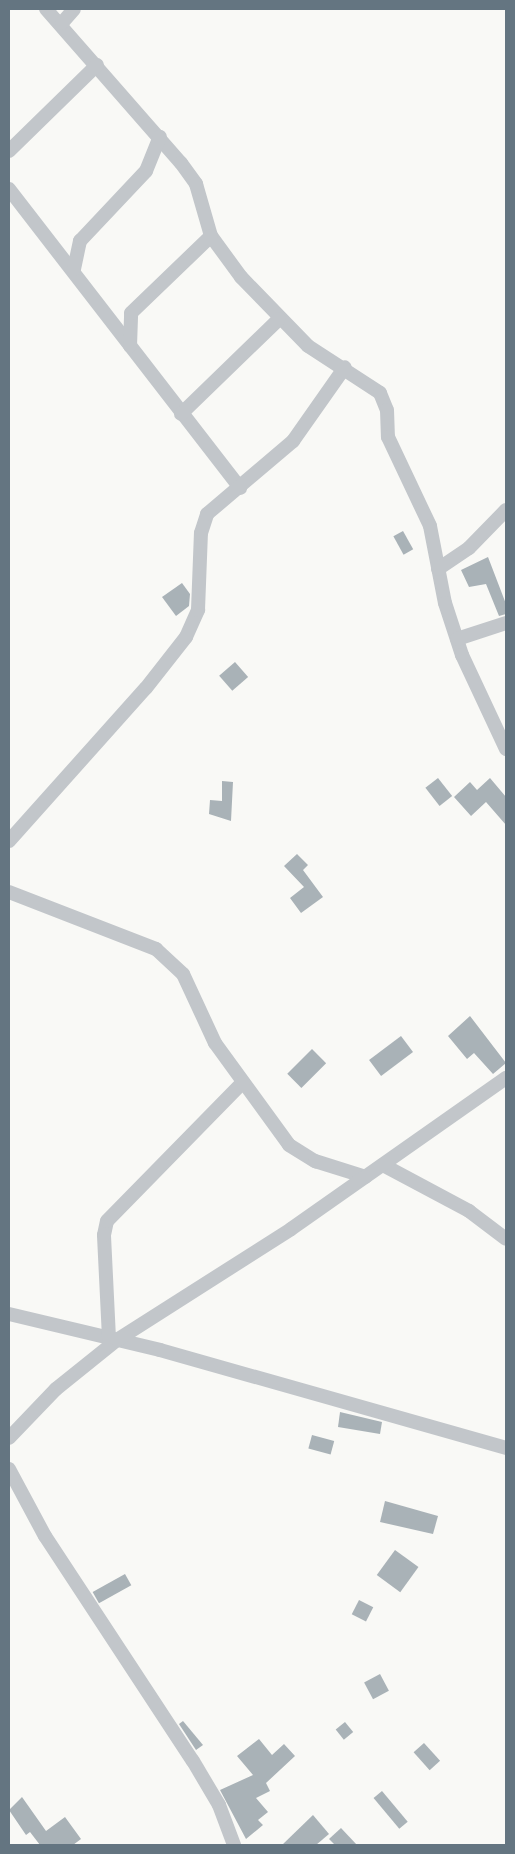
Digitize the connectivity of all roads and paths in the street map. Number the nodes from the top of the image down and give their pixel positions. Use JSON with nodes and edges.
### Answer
{"nodes":[{"id":1,"x":46,"y":9,"type":"edge"},
{"id":2,"x":74,"y":9,"type":"edge"},
{"id":3,"x":62,"y":24,"type":"junction"},
{"id":4,"x":97,"y":66,"type":"junction"},
{"id":5,"x":160,"y":137,"type":"junction"},
{"id":6,"x":9,"y":151,"type":"edge"},
{"id":7,"x":9,"y":190,"type":"edge"},
{"id":8,"x":211,"y":236,"type":"junction"},
{"id":9,"x":74,"y":269,"type":"junction"},
{"id":10,"x":279,"y":320,"type":"junction"},
{"id":11,"x":130,"y":346,"type":"junction"},
{"id":12,"x":345,"y":367,"type":"junction"},
{"id":13,"x":181,"y":414,"type":"junction"},
{"id":14,"x":240,"y":488,"type":"junction"},
{"id":15,"x":506,"y":510,"type":"edge"},
{"id":16,"x":438,"y":569,"type":"junction"},
{"id":17,"x":506,"y":623,"type":"edge"},
{"id":18,"x":456,"y":638,"type":"junction"},
{"id":19,"x":506,"y":748,"type":"edge"},
{"id":20,"x":9,"y":841,"type":"edge"},
{"id":21,"x":9,"y":892,"type":"edge"},
{"id":22,"x":506,"y":1078,"type":"edge"},
{"id":23,"x":242,"y":1082,"type":"junction"},
{"id":24,"x":383,"y":1165,"type":"junction"},
{"id":25,"x":366,"y":1177,"type":"junction"},
{"id":26,"x":506,"y":1239,"type":"edge"},
{"id":27,"x":9,"y":1314,"type":"edge"},
{"id":28,"x":113,"y":1339,"type":"junction"},
{"id":29,"x":9,"y":1438,"type":"edge"},
{"id":30,"x":506,"y":1448,"type":"edge"},
{"id":31,"x":9,"y":1469,"type":"edge"},
{"id":32,"x":234,"y":1845,"type":"edge"}],
"edges":[{"from":1,"to":3,"type":"street"},
{"from":2,"to":3,"type":"street"},
{"from":3,"to":4,"type":"street"},
{"from":4,"to":5,"type":"street"},
{"from":4,"to":6,"type":"street"},
{"from":5,"to":8,"type":"street"},
{"from":5,"to":9,"type":"street"},
{"from":7,"to":9,"type":"street"},
{"from":8,"to":10,"type":"street"},
{"from":8,"to":11,"type":"street"},
{"from":9,"to":11,"type":"street"},
{"from":10,"to":12,"type":"street"},
{"from":10,"to":13,"type":"street"},
{"from":11,"to":13,"type":"street"},
{"from":12,"to":14,"type":"street"},
{"from":12,"to":16,"type":"street"},
{"from":13,"to":14,"type":"street"},
{"from":14,"to":20,"type":"street"},
{"from":15,"to":16,"type":"street"},
{"from":16,"to":18,"type":"street"},
{"from":17,"to":18,"type":"street"},
{"from":18,"to":19,"type":"street"},
{"from":21,"to":23,"type":"street"},
{"from":22,"to":24,"type":"street"},
{"from":23,"to":25,"type":"street"},
{"from":23,"to":28,"type":"street"},
{"from":24,"to":25,"type":"street"},
{"from":24,"to":26,"type":"street"},
{"from":25,"to":28,"type":"street"},
{"from":27,"to":28,"type":"street"},
{"from":28,"to":29,"type":"street"},
{"from":28,"to":30,"type":"street"},
{"from":31,"to":32,"type":"street"}]}
